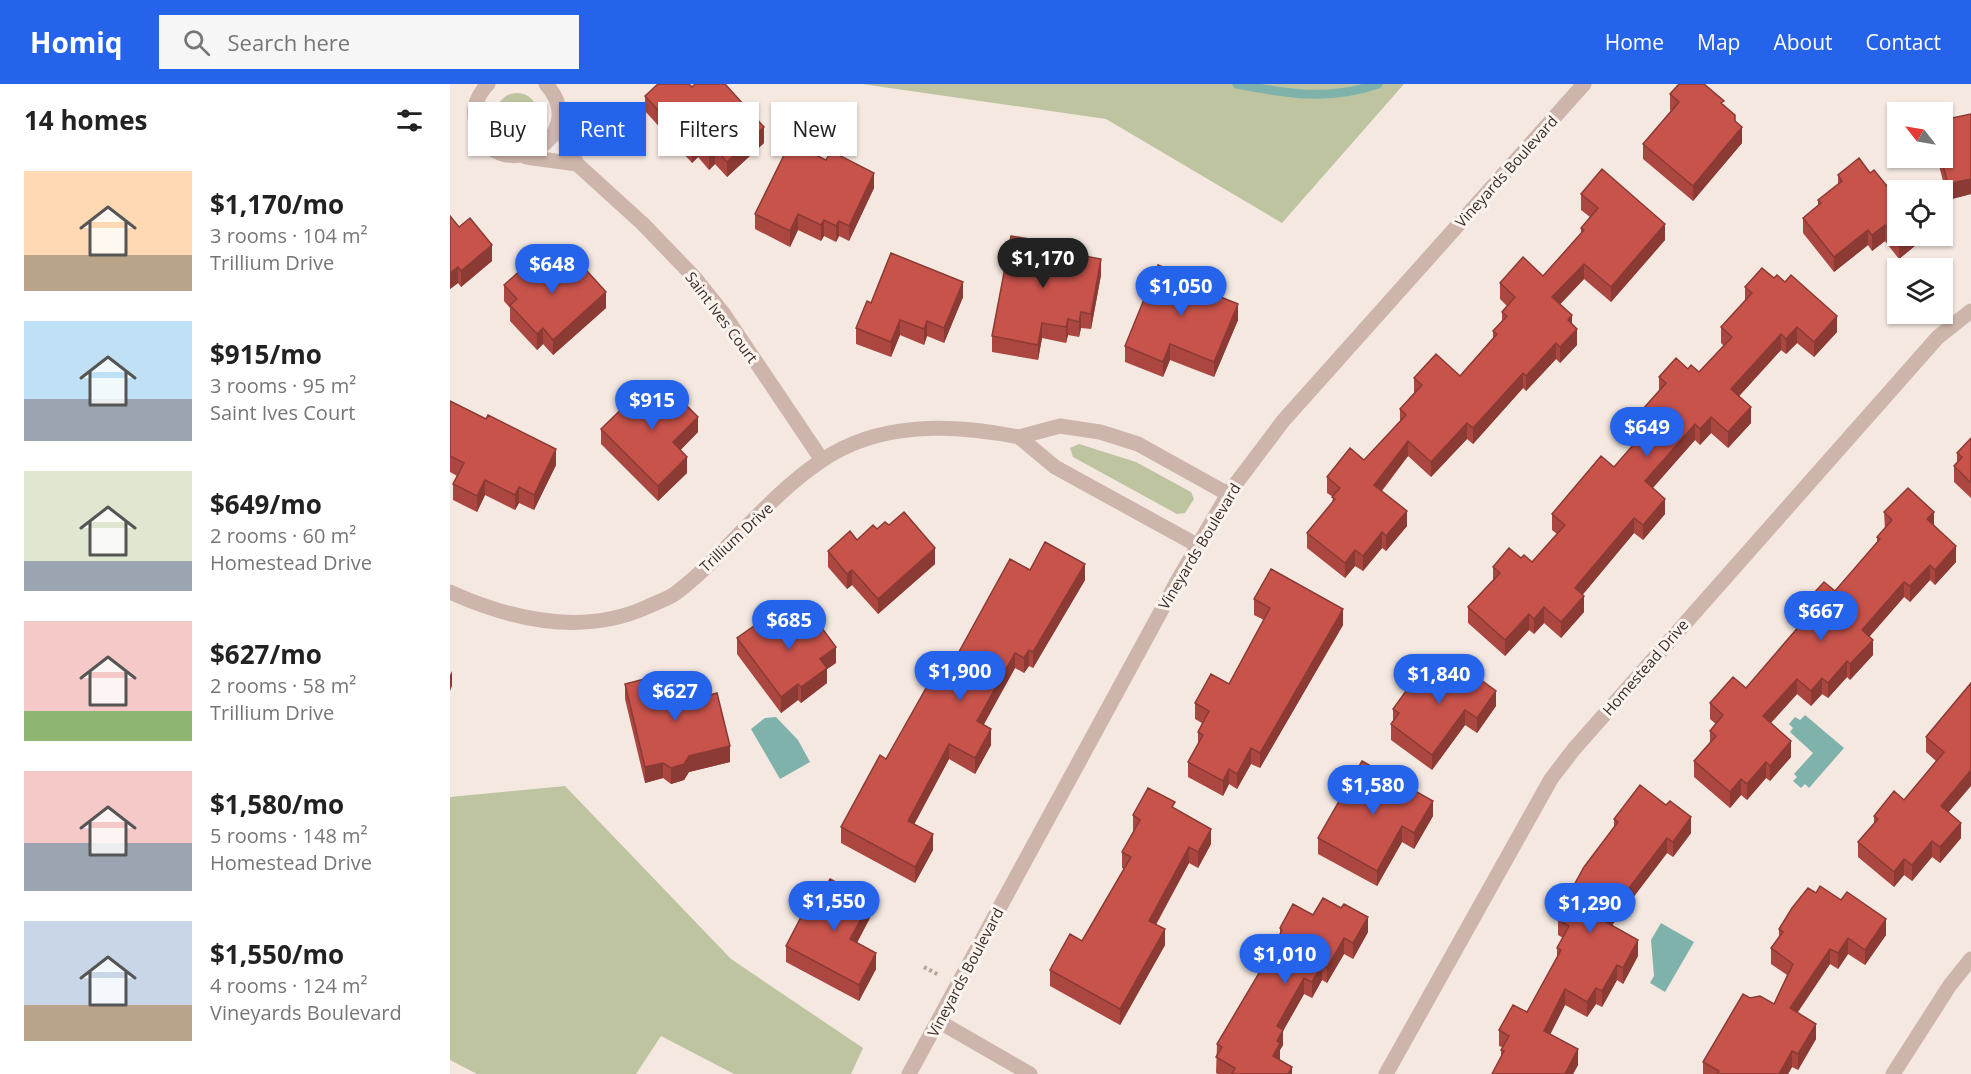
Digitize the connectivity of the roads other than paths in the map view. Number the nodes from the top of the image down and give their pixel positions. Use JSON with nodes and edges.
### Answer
{"nodes":[{"id":1,"x":488,"y":84,"type":"edge"},
{"id":2,"x":546,"y":84,"type":"edge"},
{"id":3,"x":1584,"y":84,"type":"edge"},
{"id":4,"x":477,"y":102,"type":"edge"},
{"id":5,"x":559,"y":117,"type":"joint"},
{"id":6,"x":547,"y":143,"type":"edge"},
{"id":7,"x":510,"y":156,"type":"edge"},
{"id":8,"x":573,"y":156,"type":"edge"},
{"id":9,"x":577,"y":165,"type":"junction"},
{"id":10,"x":1971,"y":311,"type":"edge"},
{"id":11,"x":1019,"y":437,"type":"junction"},
{"id":12,"x":822,"y":460,"type":"junction"},
{"id":13,"x":1228,"y":494,"type":"junction"},
{"id":14,"x":1197,"y":545,"type":"junction"},
{"id":15,"x":450,"y":592,"type":"edge"},
{"id":16,"x":1971,"y":959,"type":"edge"},
{"id":17,"x":938,"y":1022,"type":"junction"},
{"id":18,"x":909,"y":1074,"type":"edge"},
{"id":19,"x":1030,"y":1074,"type":"edge"},
{"id":20,"x":1386,"y":1074,"type":"edge"},
{"id":21,"x":1893,"y":1074,"type":"edge"}],
"edges":[{"from":1,"to":4,"type":"street"},
{"from":2,"to":5,"type":"street","name":"Saint Ives Court"},
{"from":3,"to":13,"type":"street","name":"Vineyards Boulevard"},
{"from":5,"to":6,"type":"street"},
{"from":7,"to":9,"type":"street"},
{"from":8,"to":9,"type":"street","name":"Saint Ives Court"},
{"from":9,"to":12,"type":"street","name":"Saint Ives Court"},
{"from":10,"to":20,"type":"street","name":"Homestead Drive"},
{"from":11,"to":12,"type":"street","name":"Trillium Drive"},
{"from":11,"to":13,"type":"street","name":"Trillium Drive"},
{"from":11,"to":14,"type":"street"},
{"from":12,"to":15,"type":"street","name":"Trillium Drive"},
{"from":13,"to":14,"type":"street","name":"Vineyards Boulevard"},
{"from":14,"to":17,"type":"street","name":"Vineyards Boulevard"},
{"from":16,"to":21,"type":"street"},
{"from":17,"to":18,"type":"street","name":"Vineyards Boulevard"},
{"from":17,"to":19,"type":"street"}]}
